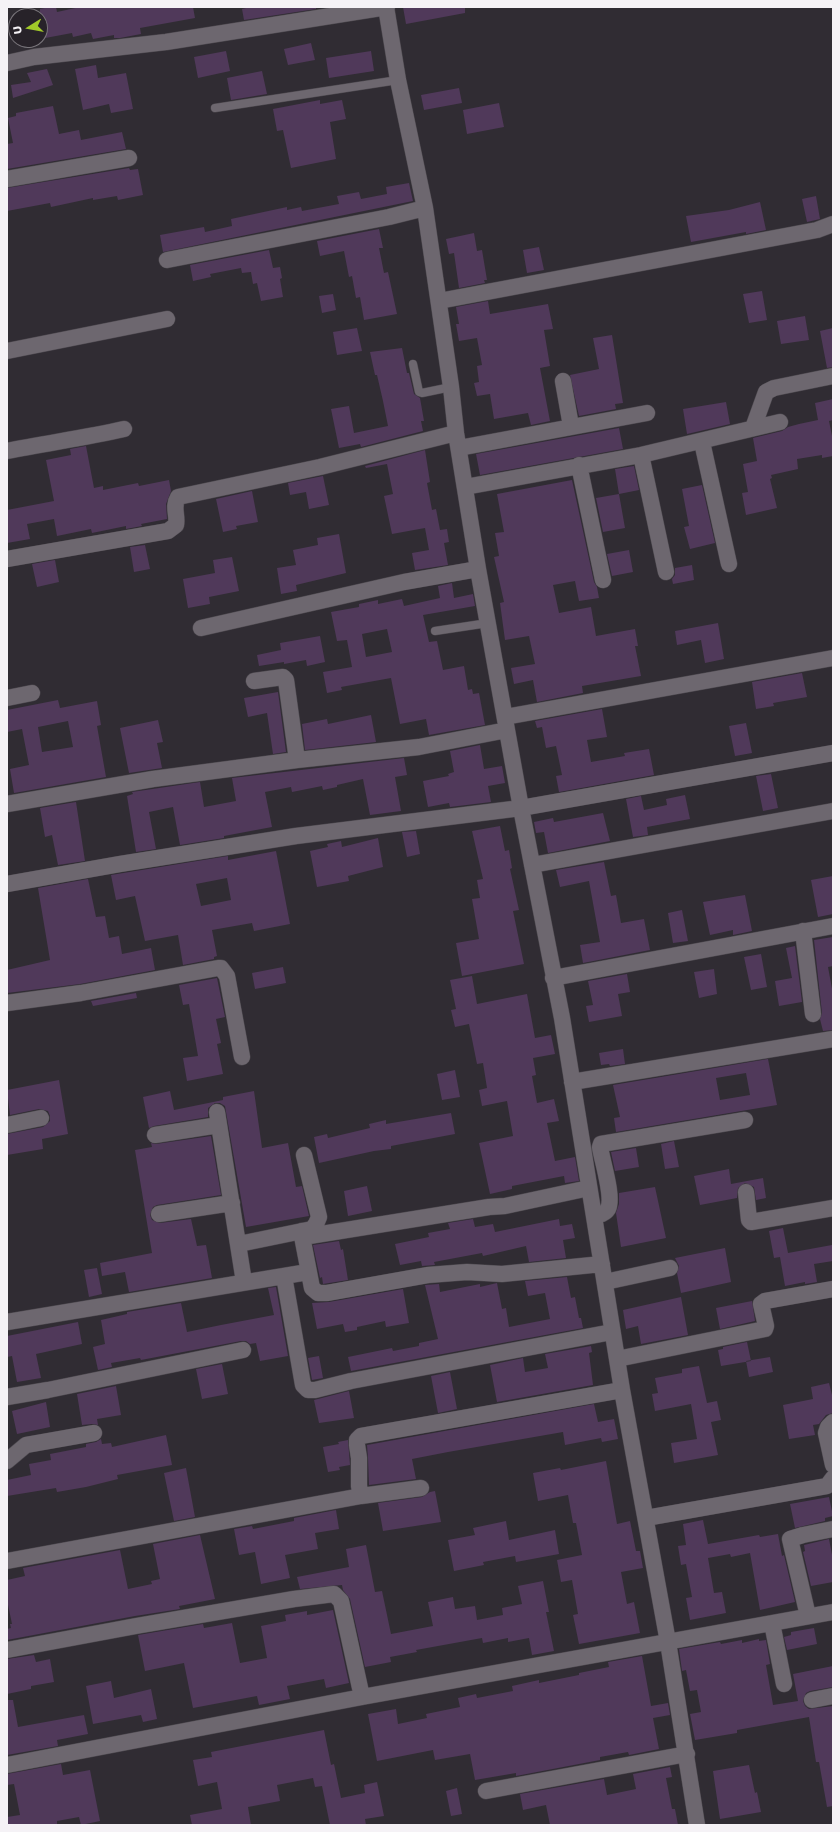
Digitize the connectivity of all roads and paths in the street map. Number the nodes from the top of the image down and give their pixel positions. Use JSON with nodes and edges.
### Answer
{"nodes":[{"id":1,"x":386,"y":7,"type":"edge"},
{"id":2,"x":7,"y":63,"type":"edge"},
{"id":3,"x":398,"y":80,"type":"junction"},
{"id":4,"x":215,"y":108,"type":"dead end"},
{"id":5,"x":129,"y":158,"type":"dead end"},
{"id":6,"x":7,"y":179,"type":"edge"},
{"id":7,"x":425,"y":208,"type":"junction"},
{"id":8,"x":833,"y":224,"type":"edge"},
{"id":9,"x":167,"y":260,"type":"dead end"},
{"id":10,"x":439,"y":301,"type":"junction"},
{"id":11,"x":167,"y":319,"type":"dead end"},
{"id":12,"x":7,"y":351,"type":"edge"},
{"id":13,"x":413,"y":364,"type":"dead end"},
{"id":14,"x":833,"y":376,"type":"edge"},
{"id":15,"x":563,"y":381,"type":"dead end"},
{"id":16,"x":451,"y":387,"type":"junction"},
{"id":17,"x":647,"y":413,"type":"dead end"},
{"id":18,"x":780,"y":422,"type":"dead end"},
{"id":19,"x":571,"y":426,"type":"junction"},
{"id":20,"x":753,"y":428,"type":"junction"},
{"id":21,"x":124,"y":429,"type":"dead end"},
{"id":22,"x":457,"y":440,"type":"junction"},
{"id":23,"x":702,"y":442,"type":"junction"},
{"id":24,"x":7,"y":451,"type":"edge"},
{"id":25,"x":641,"y":455,"type":"junction"},
{"id":26,"x":579,"y":465,"type":"junction"},
{"id":27,"x":465,"y":487,"type":"junction"},
{"id":28,"x":7,"y":559,"type":"edge"},
{"id":29,"x":729,"y":564,"type":"dead end"},
{"id":30,"x":478,"y":568,"type":"junction"},
{"id":31,"x":666,"y":572,"type":"dead end"},
{"id":32,"x":603,"y":580,"type":"dead end"},
{"id":33,"x":488,"y":623,"type":"junction"},
{"id":34,"x":201,"y":628,"type":"dead end"},
{"id":35,"x":435,"y":631,"type":"dead end"},
{"id":36,"x":833,"y":658,"type":"edge"},
{"id":37,"x":254,"y":681,"type":"dead end"},
{"id":38,"x":32,"y":693,"type":"dead end"},
{"id":39,"x":7,"y":698,"type":"edge"},
{"id":40,"x":506,"y":724,"type":"junction"},
{"id":41,"x":833,"y":753,"type":"edge"},
{"id":42,"x":297,"y":760,"type":"junction"},
{"id":43,"x":7,"y":804,"type":"edge"},
{"id":44,"x":521,"y":808,"type":"junction"},
{"id":45,"x":833,"y":811,"type":"edge"},
{"id":46,"x":532,"y":865,"type":"junction"},
{"id":47,"x":7,"y":884,"type":"edge"},
{"id":48,"x":833,"y":926,"type":"edge"},
{"id":49,"x":803,"y":931,"type":"junction"},
{"id":50,"x":553,"y":978,"type":"junction"},
{"id":51,"x":7,"y":1003,"type":"edge"},
{"id":52,"x":813,"y":1014,"type":"dead end"},
{"id":53,"x":833,"y":1039,"type":"edge"},
{"id":54,"x":242,"y":1057,"type":"dead end"},
{"id":55,"x":572,"y":1082,"type":"junction"},
{"id":56,"x":41,"y":1118,"type":"dead end"},
{"id":57,"x":745,"y":1120,"type":"dead end"},
{"id":58,"x":7,"y":1126,"type":"edge"},
{"id":59,"x":155,"y":1135,"type":"dead end"},
{"id":60,"x":304,"y":1155,"type":"dead end"},
{"id":61,"x":589,"y":1188,"type":"junction"},
{"id":62,"x":746,"y":1192,"type":"dead end"},
{"id":63,"x":232,"y":1204,"type":"junction"},
{"id":64,"x":833,"y":1208,"type":"edge"},
{"id":65,"x":159,"y":1214,"type":"dead end"},
{"id":66,"x":594,"y":1216,"type":"junction"},
{"id":67,"x":302,"y":1234,"type":"junction"},
{"id":68,"x":239,"y":1244,"type":"junction"},
{"id":69,"x":602,"y":1264,"type":"junction"},
{"id":70,"x":670,"y":1268,"type":"dead end"},
{"id":71,"x":308,"y":1272,"type":"junction"},
{"id":72,"x":284,"y":1276,"type":"junction"},
{"id":73,"x":244,"y":1282,"type":"junction"},
{"id":74,"x":605,"y":1282,"type":"junction"},
{"id":75,"x":833,"y":1289,"type":"edge"},
{"id":76,"x":7,"y":1322,"type":"edge"},
{"id":77,"x":612,"y":1332,"type":"junction"},
{"id":78,"x":243,"y":1350,"type":"dead end"},
{"id":79,"x":617,"y":1360,"type":"junction"},
{"id":80,"x":622,"y":1390,"type":"junction"},
{"id":81,"x":7,"y":1397,"type":"edge"},
{"id":82,"x":833,"y":1422,"type":"edge"},
{"id":83,"x":94,"y":1432,"type":"dead end"},
{"id":84,"x":833,"y":1460,"type":"edge"},
{"id":85,"x":7,"y":1461,"type":"edge"},
{"id":86,"x":833,"y":1464,"type":"edge"},
{"id":87,"x":833,"y":1478,"type":"edge"},
{"id":88,"x":421,"y":1488,"type":"dead end"},
{"id":89,"x":361,"y":1496,"type":"junction"},
{"id":90,"x":646,"y":1518,"type":"junction"},
{"id":91,"x":833,"y":1529,"type":"edge"},
{"id":92,"x":7,"y":1561,"type":"edge"},
{"id":93,"x":833,"y":1612,"type":"edge"},
{"id":94,"x":808,"y":1616,"type":"junction"},
{"id":95,"x":772,"y":1623,"type":"junction"},
{"id":96,"x":668,"y":1642,"type":"junction"},
{"id":97,"x":7,"y":1650,"type":"edge"},
{"id":98,"x":784,"y":1684,"type":"dead end"},
{"id":99,"x":833,"y":1696,"type":"edge"},
{"id":100,"x":362,"y":1697,"type":"junction"},
{"id":101,"x":812,"y":1700,"type":"dead end"},
{"id":102,"x":687,"y":1754,"type":"junction"},
{"id":103,"x":7,"y":1765,"type":"edge"},
{"id":104,"x":486,"y":1791,"type":"dead end"},
{"id":105,"x":697,"y":1825,"type":"edge"}],
"edges":[{"from":1,"to":2,"type":"street"},
{"from":1,"to":3,"type":"street"},
{"from":3,"to":4,"type":"lane"},
{"from":3,"to":7,"type":"street"},
{"from":5,"to":6,"type":"street"},
{"from":7,"to":9,"type":"street"},
{"from":7,"to":10,"type":"street"},
{"from":8,"to":10,"type":"street"},
{"from":10,"to":16,"type":"street"},
{"from":11,"to":12,"type":"street"},
{"from":13,"to":16,"type":"lane"},
{"from":14,"to":20,"type":"street"},
{"from":15,"to":19,"type":"street"},
{"from":16,"to":22,"type":"street"},
{"from":17,"to":19,"type":"street"},
{"from":18,"to":20,"type":"street"},
{"from":19,"to":22,"type":"street"},
{"from":20,"to":23,"type":"street"},
{"from":21,"to":24,"type":"street"},
{"from":22,"to":27,"type":"street"},
{"from":22,"to":28,"type":"street"},
{"from":23,"to":25,"type":"street"},
{"from":23,"to":29,"type":"street"},
{"from":25,"to":26,"type":"street"},
{"from":25,"to":31,"type":"street"},
{"from":26,"to":27,"type":"street"},
{"from":26,"to":32,"type":"street"},
{"from":27,"to":30,"type":"street"},
{"from":30,"to":33,"type":"street"},
{"from":30,"to":34,"type":"street"},
{"from":33,"to":35,"type":"lane"},
{"from":33,"to":40,"type":"street"},
{"from":36,"to":40,"type":"street"},
{"from":37,"to":42,"type":"street"},
{"from":38,"to":39,"type":"street"},
{"from":40,"to":42,"type":"street"},
{"from":40,"to":44,"type":"street"},
{"from":41,"to":44,"type":"street"},
{"from":42,"to":43,"type":"street"},
{"from":44,"to":46,"type":"street"},
{"from":44,"to":47,"type":"street"},
{"from":45,"to":46,"type":"street"},
{"from":46,"to":50,"type":"street"},
{"from":48,"to":49,"type":"street"},
{"from":49,"to":50,"type":"street"},
{"from":49,"to":52,"type":"street"},
{"from":50,"to":55,"type":"street"},
{"from":51,"to":54,"type":"street"},
{"from":53,"to":55,"type":"street"},
{"from":55,"to":61,"type":"street"},
{"from":56,"to":58,"type":"street"},
{"from":57,"to":66,"type":"street"},
{"from":59,"to":63,"type":"street"},
{"from":60,"to":67,"type":"street"},
{"from":61,"to":66,"type":"street"},
{"from":61,"to":67,"type":"street"},
{"from":62,"to":64,"type":"street"},
{"from":63,"to":65,"type":"street"},
{"from":63,"to":68,"type":"street"},
{"from":66,"to":69,"type":"street"},
{"from":67,"to":68,"type":"street"},
{"from":67,"to":71,"type":"street"},
{"from":68,"to":73,"type":"street"},
{"from":69,"to":71,"type":"street"},
{"from":69,"to":74,"type":"street"},
{"from":70,"to":74,"type":"street"},
{"from":71,"to":72,"type":"street"},
{"from":72,"to":73,"type":"street"},
{"from":72,"to":77,"type":"street"},
{"from":73,"to":76,"type":"street"},
{"from":74,"to":77,"type":"street"},
{"from":75,"to":79,"type":"street"},
{"from":77,"to":79,"type":"street"},
{"from":78,"to":81,"type":"street"},
{"from":79,"to":80,"type":"street"},
{"from":80,"to":89,"type":"street"},
{"from":80,"to":90,"type":"street"},
{"from":82,"to":84,"type":"street"},
{"from":83,"to":85,"type":"street"},
{"from":84,"to":86,"type":"street"},
{"from":87,"to":90,"type":"street"},
{"from":88,"to":89,"type":"street"},
{"from":89,"to":92,"type":"street"},
{"from":90,"to":96,"type":"street"},
{"from":91,"to":94,"type":"street"},
{"from":93,"to":94,"type":"street"},
{"from":94,"to":95,"type":"street"},
{"from":95,"to":96,"type":"street"},
{"from":95,"to":98,"type":"street"},
{"from":96,"to":100,"type":"street"},
{"from":96,"to":102,"type":"street"},
{"from":97,"to":100,"type":"street"},
{"from":99,"to":101,"type":"street"},
{"from":100,"to":103,"type":"street"},
{"from":102,"to":104,"type":"street"},
{"from":102,"to":105,"type":"street"}]}
